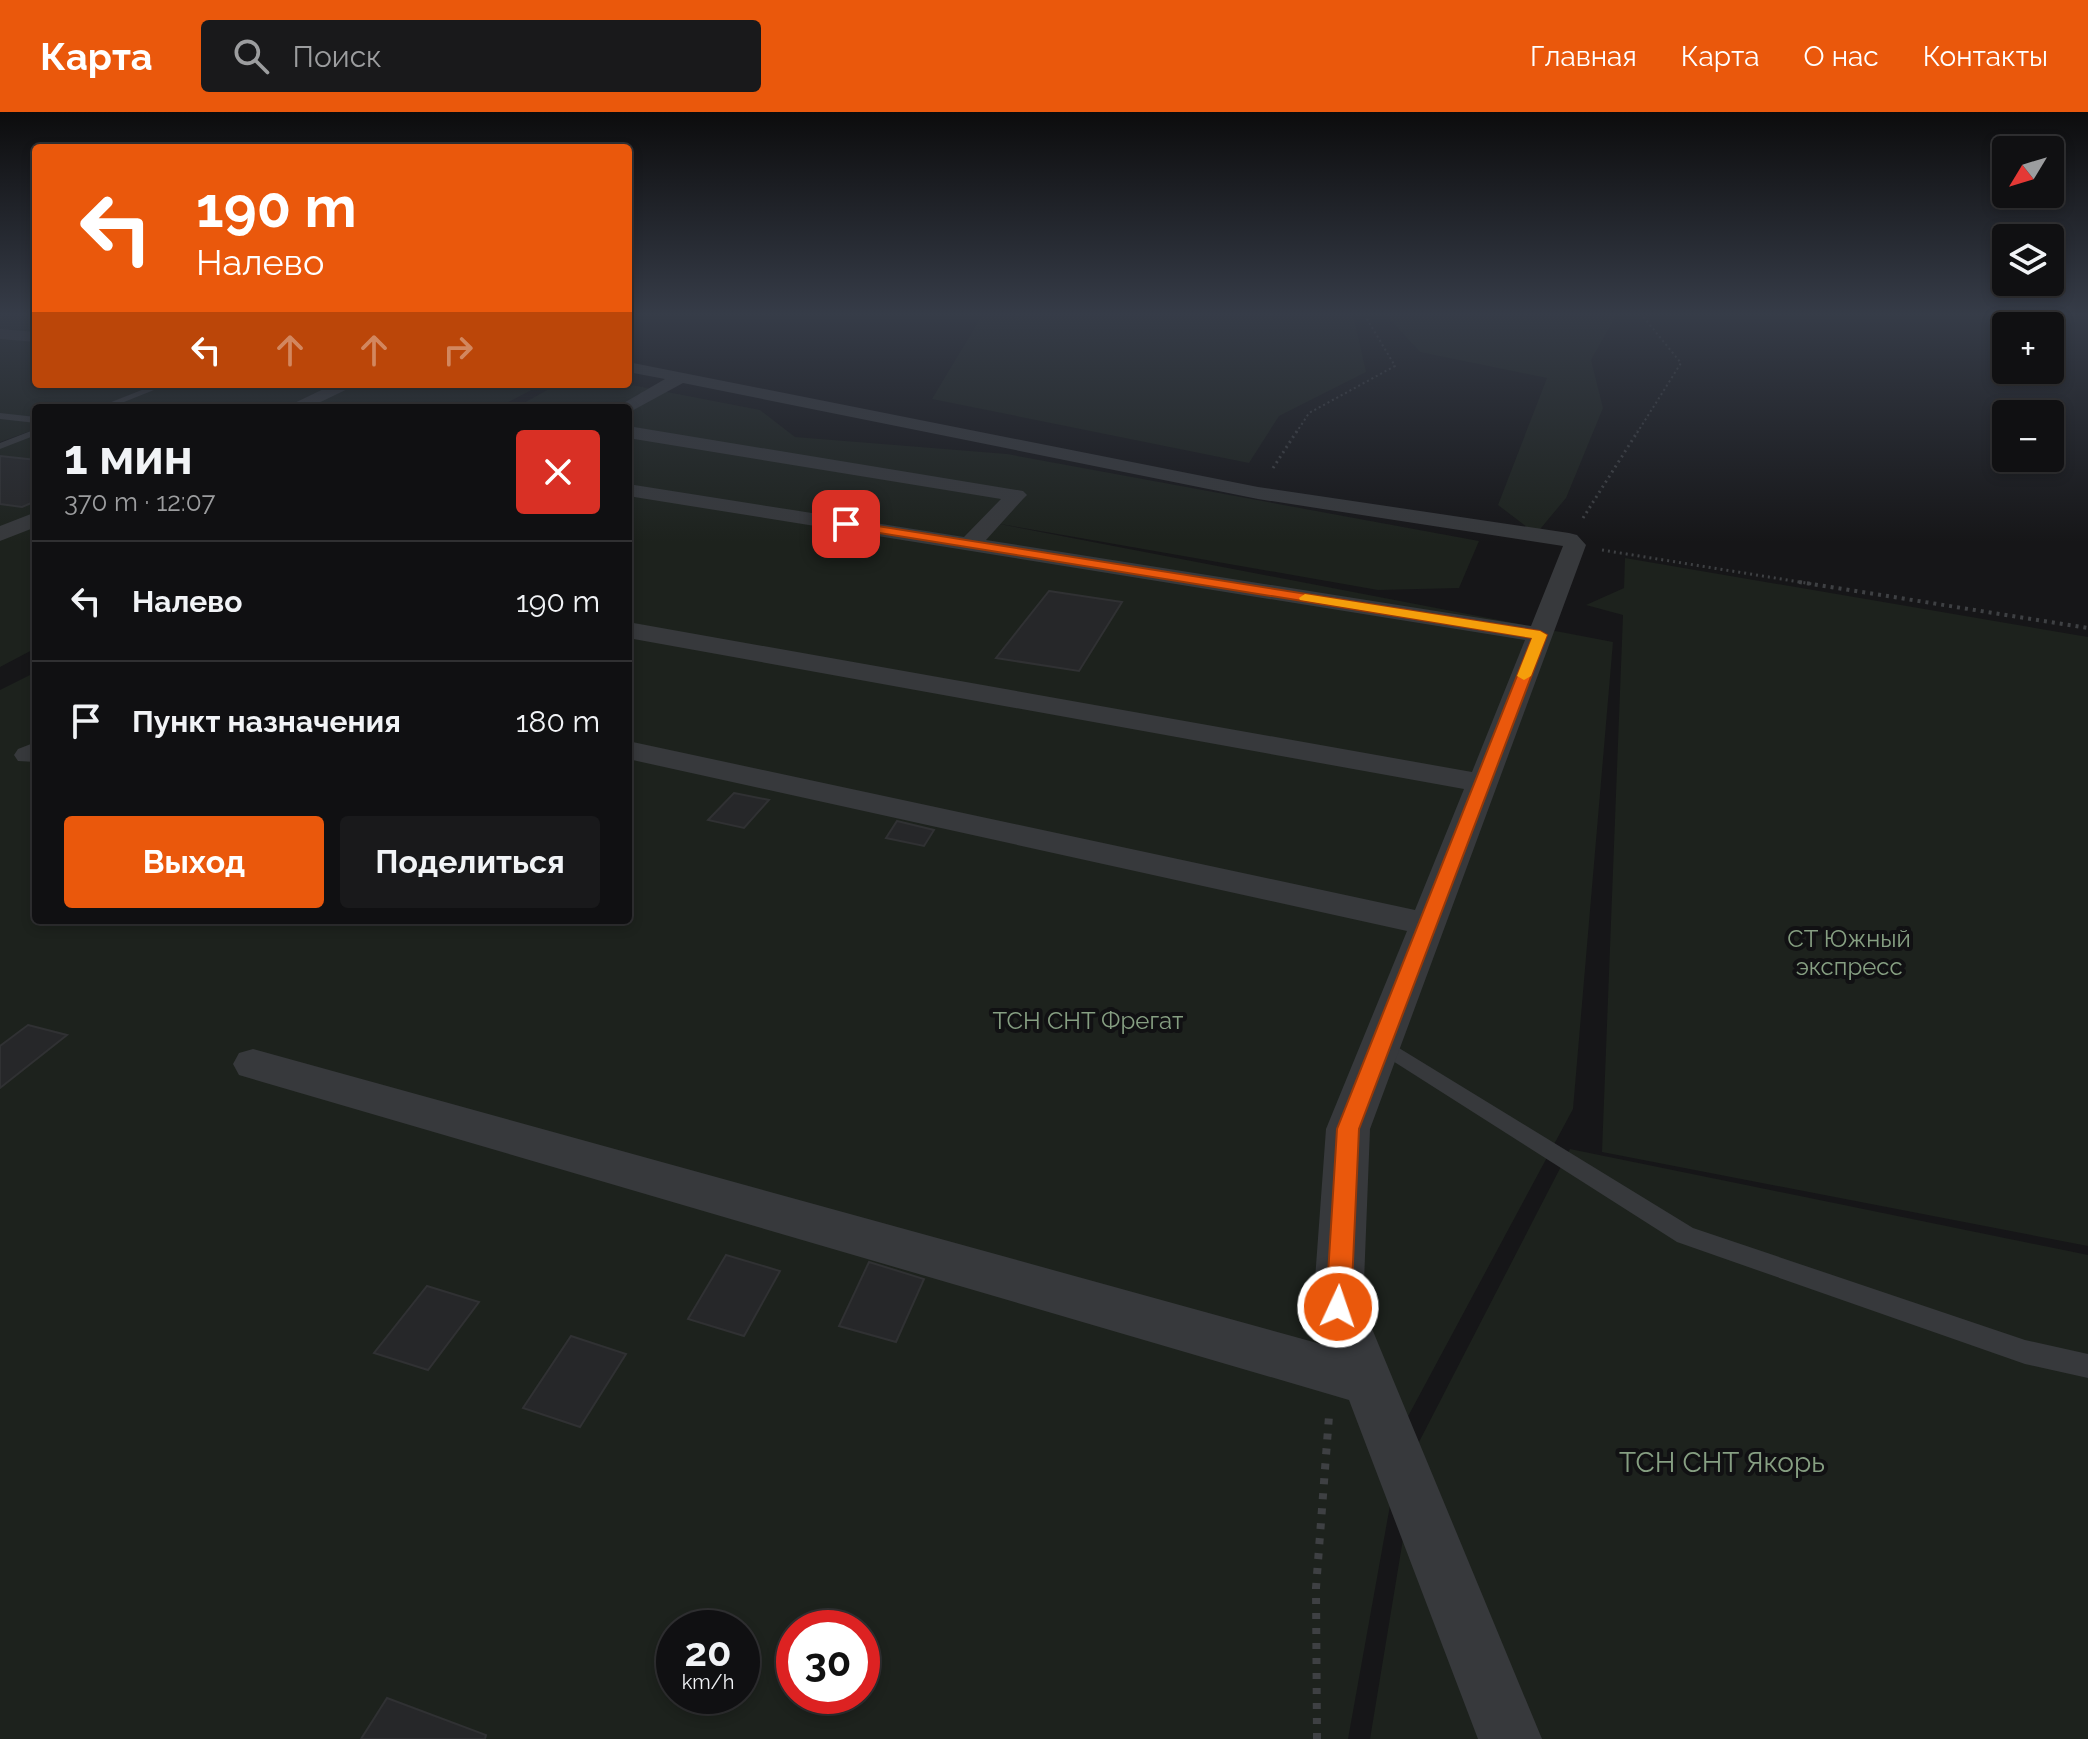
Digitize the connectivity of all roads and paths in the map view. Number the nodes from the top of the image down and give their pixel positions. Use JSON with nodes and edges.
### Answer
{"nodes":[{"id":1,"x":149,"y":390,"type":"edge"},
{"id":2,"x":335,"y":390,"type":"edge"},
{"id":3,"x":659,"y":390,"type":"edge"},
{"id":4,"x":740,"y":390,"type":"edge"},
{"id":5,"x":1351,"y":390,"type":"edge"},
{"id":6,"x":1665,"y":390,"type":"edge"},
{"id":7,"x":112,"y":404,"type":"edge"},
{"id":8,"x":302,"y":404,"type":"edge"},
{"id":9,"x":632,"y":406,"type":"edge"},
{"id":10,"x":0,"y":416,"type":"edge"},
{"id":11,"x":32,"y":420,"type":"edge"},
{"id":12,"x":632,"y":433,"type":"edge"},
{"id":13,"x":32,"y":434,"type":"edge"},
{"id":14,"x":0,"y":446,"type":"edge"},
{"id":15,"x":632,"y":491,"type":"edge"},
{"id":16,"x":1258,"y":493,"type":"junction"},
{"id":17,"x":32,"y":521,"type":"edge"},
{"id":18,"x":0,"y":534,"type":"edge"},
{"id":19,"x":1572,"y":543,"type":"junction"},
{"id":20,"x":970,"y":544,"type":"junction"},
{"id":21,"x":2088,"y":628,"type":"edge"},
{"id":22,"x":632,"y":631,"type":"edge"},
{"id":23,"x":1540,"y":635,"type":"junction"},
{"id":24,"x":632,"y":751,"type":"edge"},
{"id":25,"x":1482,"y":783,"type":"junction"},
{"id":26,"x":1427,"y":924,"type":"junction"},
{"id":27,"x":1381,"y":1044,"type":"junction"},
{"id":28,"x":253,"y":1064,"type":"dead end"},
{"id":29,"x":2088,"y":1366,"type":"edge"},
{"id":30,"x":1349,"y":1391,"type":"junction"},
{"id":31,"x":1317,"y":1739,"type":"edge"},
{"id":32,"x":1510,"y":1739,"type":"edge"}],
"edges":[{"from":1,"to":7,"type":"lane"},
{"from":2,"to":8,"type":"street"},
{"from":3,"to":9,"type":"street"},
{"from":4,"to":16,"type":"street"},
{"from":5,"to":16,"type":"path"},
{"from":6,"to":19,"type":"path"},
{"from":10,"to":11,"type":"lane"},
{"from":12,"to":20,"type":"street"},
{"from":13,"to":14,"type":"lane"},
{"from":15,"to":20,"type":"street"},
{"from":16,"to":19,"type":"street"},
{"from":17,"to":18,"type":"street"},
{"from":19,"to":21,"type":"path"},
{"from":19,"to":23,"type":"street"},
{"from":20,"to":23,"type":"street"},
{"from":22,"to":25,"type":"street"},
{"from":23,"to":25,"type":"street"},
{"from":24,"to":26,"type":"street"},
{"from":25,"to":26,"type":"street"},
{"from":26,"to":27,"type":"street"},
{"from":27,"to":29,"type":"lane"},
{"from":27,"to":30,"type":"street"},
{"from":28,"to":30,"type":"street"},
{"from":30,"to":31,"type":"path"},
{"from":30,"to":32,"type":"street"}]}
